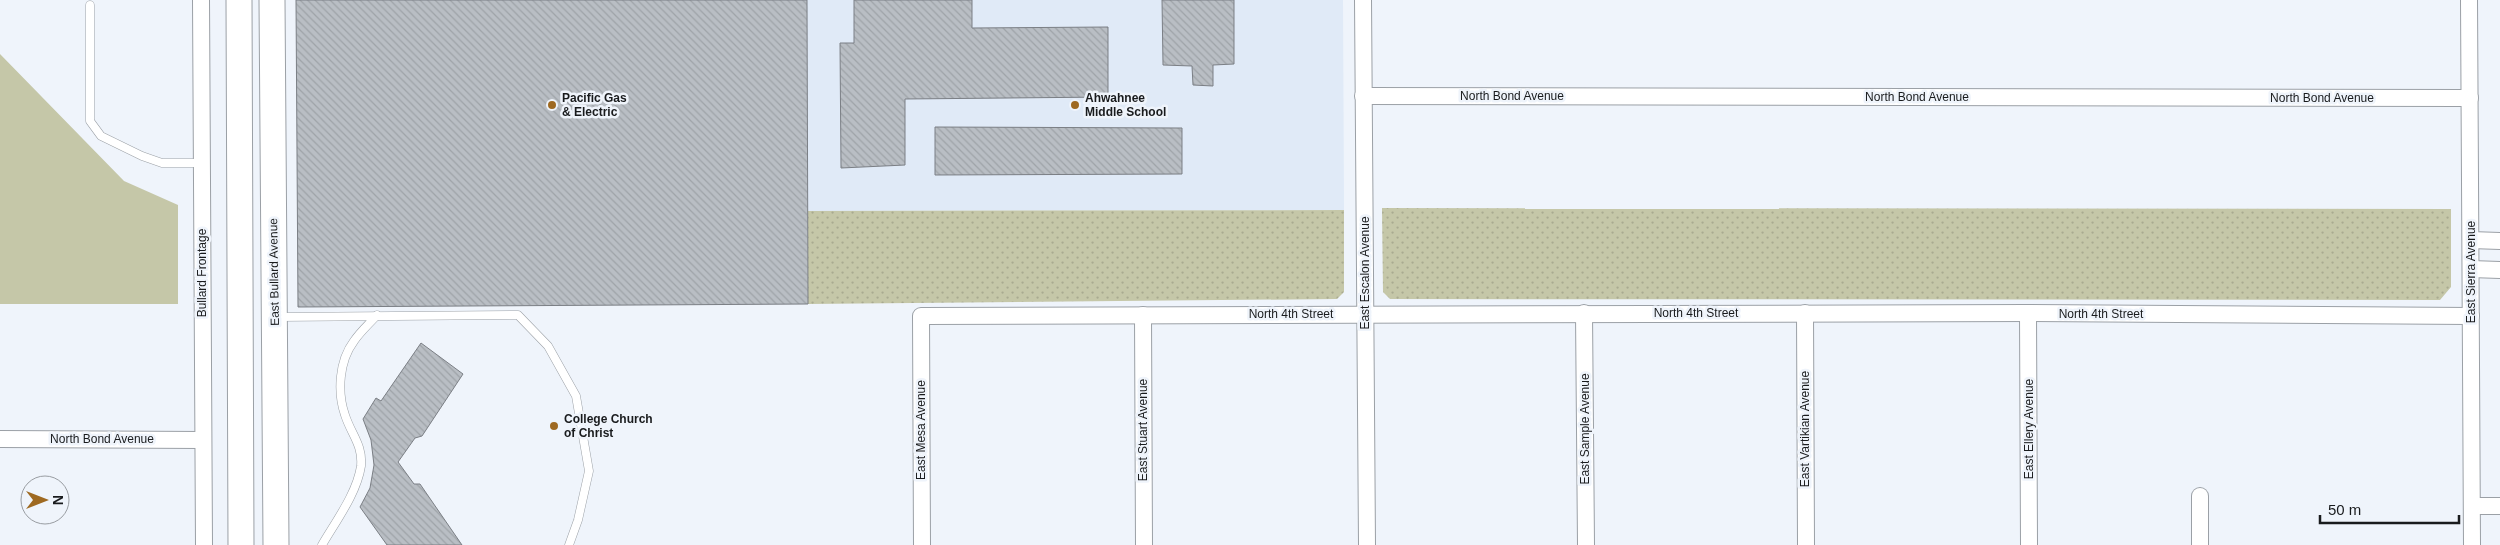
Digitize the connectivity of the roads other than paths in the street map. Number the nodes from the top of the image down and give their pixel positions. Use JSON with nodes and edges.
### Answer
{"nodes":[{"id":1,"x":201,"y":0,"type":"edge"},
{"id":2,"x":238,"y":0,"type":"edge"},
{"id":3,"x":272,"y":0,"type":"edge"},
{"id":4,"x":1363,"y":0,"type":"edge"},
{"id":5,"x":2469,"y":0,"type":"edge"},
{"id":6,"x":90,"y":5,"type":"dead end"},
{"id":7,"x":1364,"y":96,"type":"junction"},
{"id":8,"x":2470,"y":98,"type":"junction"},
{"id":9,"x":202,"y":163,"type":"junction"},
{"id":10,"x":2471,"y":240,"type":"junction"},
{"id":11,"x":2500,"y":241,"type":"edge"},
{"id":12,"x":2471,"y":269,"type":"junction"},
{"id":13,"x":2500,"y":270,"type":"edge"},
{"id":14,"x":1584,"y":313,"type":"junction"},
{"id":15,"x":1804,"y":313,"type":"junction"},
{"id":16,"x":2028,"y":313,"type":"junction"},
{"id":17,"x":1365,"y":314,"type":"junction"},
{"id":18,"x":377,"y":315,"type":"junction"},
{"id":19,"x":1142,"y":315,"type":"junction"},
{"id":20,"x":921,"y":316,"type":"joint"},
{"id":21,"x":2471,"y":316,"type":"junction"},
{"id":22,"x":274,"y":317,"type":"junction"},
{"id":23,"x":240,"y":362,"type":"junction"},
{"id":24,"x":0,"y":439,"type":"edge"},
{"id":25,"x":203,"y":440,"type":"junction"},
{"id":26,"x":2200,"y":496,"type":"dead end"},
{"id":27,"x":2472,"y":506,"type":"junction"},
{"id":28,"x":2500,"y":506,"type":"edge"},
{"id":29,"x":204,"y":545,"type":"edge"},
{"id":30,"x":241,"y":545,"type":"edge"},
{"id":31,"x":260,"y":545,"type":"edge"},
{"id":32,"x":276,"y":545,"type":"edge"},
{"id":33,"x":324,"y":545,"type":"edge"},
{"id":34,"x":569,"y":545,"type":"edge"},
{"id":35,"x":922,"y":545,"type":"edge"},
{"id":36,"x":1144,"y":545,"type":"edge"},
{"id":37,"x":1366,"y":545,"type":"edge"},
{"id":38,"x":1586,"y":545,"type":"edge"},
{"id":39,"x":1806,"y":545,"type":"edge"},
{"id":40,"x":2029,"y":545,"type":"edge"},
{"id":41,"x":2200,"y":545,"type":"edge"},
{"id":42,"x":2472,"y":545,"type":"edge"}],
"edges":[{"from":1,"to":9,"type":"street","name":"Bullard Frontage"},
{"from":2,"to":23,"type":"main road"},
{"from":3,"to":22,"type":"main road","name":"East Bullard Avenue"},
{"from":4,"to":7,"type":"street","name":"East Escalon Avenue"},
{"from":5,"to":8,"type":"street","name":"East Sierra Avenue"},
{"from":6,"to":9,"type":"lane"},
{"from":7,"to":8,"type":"street","name":"North Bond Avenue"},
{"from":7,"to":17,"type":"street","name":"East Escalon Avenue"},
{"from":8,"to":10,"type":"street","name":"East Sierra Avenue"},
{"from":9,"to":25,"type":"street","name":"Bullard Frontage"},
{"from":10,"to":11,"type":"street"},
{"from":10,"to":12,"type":"street","name":"East Sierra Avenue"},
{"from":12,"to":13,"type":"street"},
{"from":12,"to":21,"type":"street","name":"East Sierra Avenue"},
{"from":14,"to":15,"type":"street","name":"North 4th Street"},
{"from":14,"to":17,"type":"street","name":"North 4th Street"},
{"from":14,"to":38,"type":"street","name":"East Sample Avenue"},
{"from":15,"to":16,"type":"street","name":"North 4th Street"},
{"from":15,"to":39,"type":"street","name":"East Vartikian Avenue"},
{"from":16,"to":21,"type":"street","name":"North 4th Street"},
{"from":16,"to":40,"type":"street","name":"East Ellery Avenue"},
{"from":17,"to":19,"type":"street","name":"North 4th Street"},
{"from":17,"to":37,"type":"street","name":"East Escalon Avenue"},
{"from":18,"to":22,"type":"lane"},
{"from":18,"to":33,"type":"lane"},
{"from":18,"to":34,"type":"lane"},
{"from":19,"to":20,"type":"street","name":"North 4th Street"},
{"from":19,"to":36,"type":"street","name":"East Stuart Avenue"},
{"from":20,"to":35,"type":"street","name":"East Mesa Avenue"},
{"from":21,"to":27,"type":"street","name":"East Sierra Avenue"},
{"from":22,"to":32,"type":"main road","name":"East Bullard Avenue"},
{"from":23,"to":30,"type":"main road"},
{"from":23,"to":31,"type":"main road"},
{"from":24,"to":25,"type":"street","name":"North Bond Avenue"},
{"from":25,"to":29,"type":"street","name":"Bullard Frontage"},
{"from":26,"to":41,"type":"street"},
{"from":27,"to":28,"type":"street"},
{"from":27,"to":42,"type":"street","name":"East Sierra Avenue"}]}
